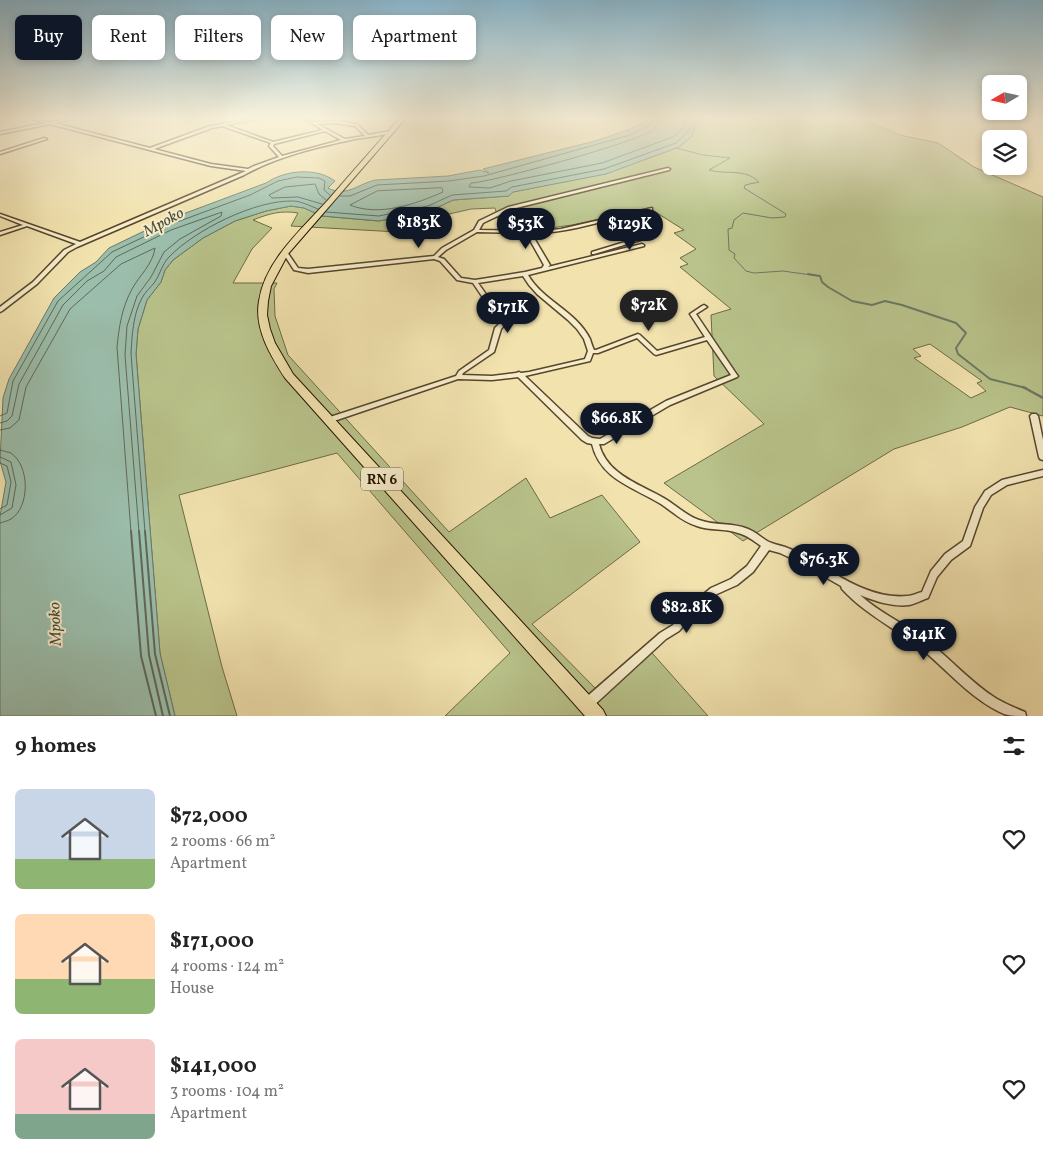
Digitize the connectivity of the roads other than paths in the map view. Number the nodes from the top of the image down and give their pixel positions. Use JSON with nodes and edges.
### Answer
{"nodes":[{"id":1,"x":163,"y":152,"type":"edge"},
{"id":2,"x":276,"y":152,"type":"edge"},
{"id":3,"x":301,"y":152,"type":"edge"},
{"id":4,"x":373,"y":152,"type":"edge"},
{"id":5,"x":281,"y":157,"type":"junction"},
{"id":6,"x":668,"y":169,"type":"dead end"},
{"id":7,"x":247,"y":170,"type":"junction"},
{"id":8,"x":650,"y":209,"type":"dead end"},
{"id":9,"x":0,"y":215,"type":"edge"},
{"id":10,"x":622,"y":217,"type":"junction"},
{"id":11,"x":27,"y":225,"type":"junction"},
{"id":12,"x":476,"y":231,"type":"junction"},
{"id":13,"x":528,"y":232,"type":"junction"},
{"id":14,"x":0,"y":234,"type":"edge"},
{"id":15,"x":80,"y":244,"type":"junction"},
{"id":16,"x":642,"y":245,"type":"dead end"},
{"id":17,"x":285,"y":253,"type":"junction"},
{"id":18,"x":435,"y":257,"type":"junction"},
{"id":19,"x":545,"y":266,"type":"junction"},
{"id":20,"x":525,"y":274,"type":"junction"},
{"id":21,"x":475,"y":282,"type":"junction"},
{"id":22,"x":704,"y":307,"type":"dead end"},
{"id":23,"x":0,"y":310,"type":"edge"},
{"id":24,"x":708,"y":338,"type":"junction"},
{"id":25,"x":591,"y":351,"type":"junction"},
{"id":26,"x":518,"y":374,"type":"junction"},
{"id":27,"x":458,"y":377,"type":"junction"},
{"id":28,"x":1034,"y":416,"type":"dead end"},
{"id":29,"x":329,"y":420,"type":"junction"},
{"id":30,"x":595,"y":442,"type":"junction"},
{"id":31,"x":1042,"y":444,"type":"edge"},
{"id":32,"x":1043,"y":457,"type":"edge"},
{"id":33,"x":1043,"y":473,"type":"edge"},
{"id":34,"x":767,"y":545,"type":"junction"},
{"id":35,"x":842,"y":583,"type":"junction"},
{"id":36,"x":586,"y":704,"type":"junction"},
{"id":37,"x":596,"y":716,"type":"edge"},
{"id":38,"x":1021,"y":716,"type":"edge"}],
"edges":[{"from":1,"to":7,"type":"street"},
{"from":2,"to":5,"type":"street"},
{"from":3,"to":5,"type":"street"},
{"from":4,"to":17,"type":"main road","number":"RN 6"},
{"from":5,"to":7,"type":"street"},
{"from":6,"to":12,"type":"street"},
{"from":7,"to":15,"type":"street"},
{"from":8,"to":10,"type":"street"},
{"from":9,"to":11,"type":"street"},
{"from":10,"to":13,"type":"street"},
{"from":10,"to":19,"type":"street"},
{"from":11,"to":14,"type":"street"},
{"from":11,"to":15,"type":"street"},
{"from":12,"to":13,"type":"street"},
{"from":12,"to":18,"type":"street"},
{"from":13,"to":19,"type":"street"},
{"from":15,"to":23,"type":"street"},
{"from":16,"to":19,"type":"street"},
{"from":17,"to":18,"type":"street"},
{"from":17,"to":29,"type":"main road","number":"RN 6"},
{"from":18,"to":21,"type":"street"},
{"from":19,"to":20,"type":"street"},
{"from":20,"to":21,"type":"street"},
{"from":20,"to":25,"type":"street"},
{"from":21,"to":27,"type":"street"},
{"from":22,"to":24,"type":"street"},
{"from":24,"to":25,"type":"street"},
{"from":24,"to":30,"type":"street"},
{"from":25,"to":26,"type":"street"},
{"from":26,"to":27,"type":"street"},
{"from":26,"to":30,"type":"street"},
{"from":27,"to":29,"type":"street"},
{"from":28,"to":31,"type":"street"},
{"from":29,"to":36,"type":"main road","number":"RN 6"},
{"from":30,"to":34,"type":"street"},
{"from":31,"to":32,"type":"street"},
{"from":33,"to":35,"type":"street"},
{"from":34,"to":35,"type":"street"},
{"from":34,"to":36,"type":"street"},
{"from":35,"to":38,"type":"street"},
{"from":36,"to":37,"type":"main road","number":"RN 6"}]}
